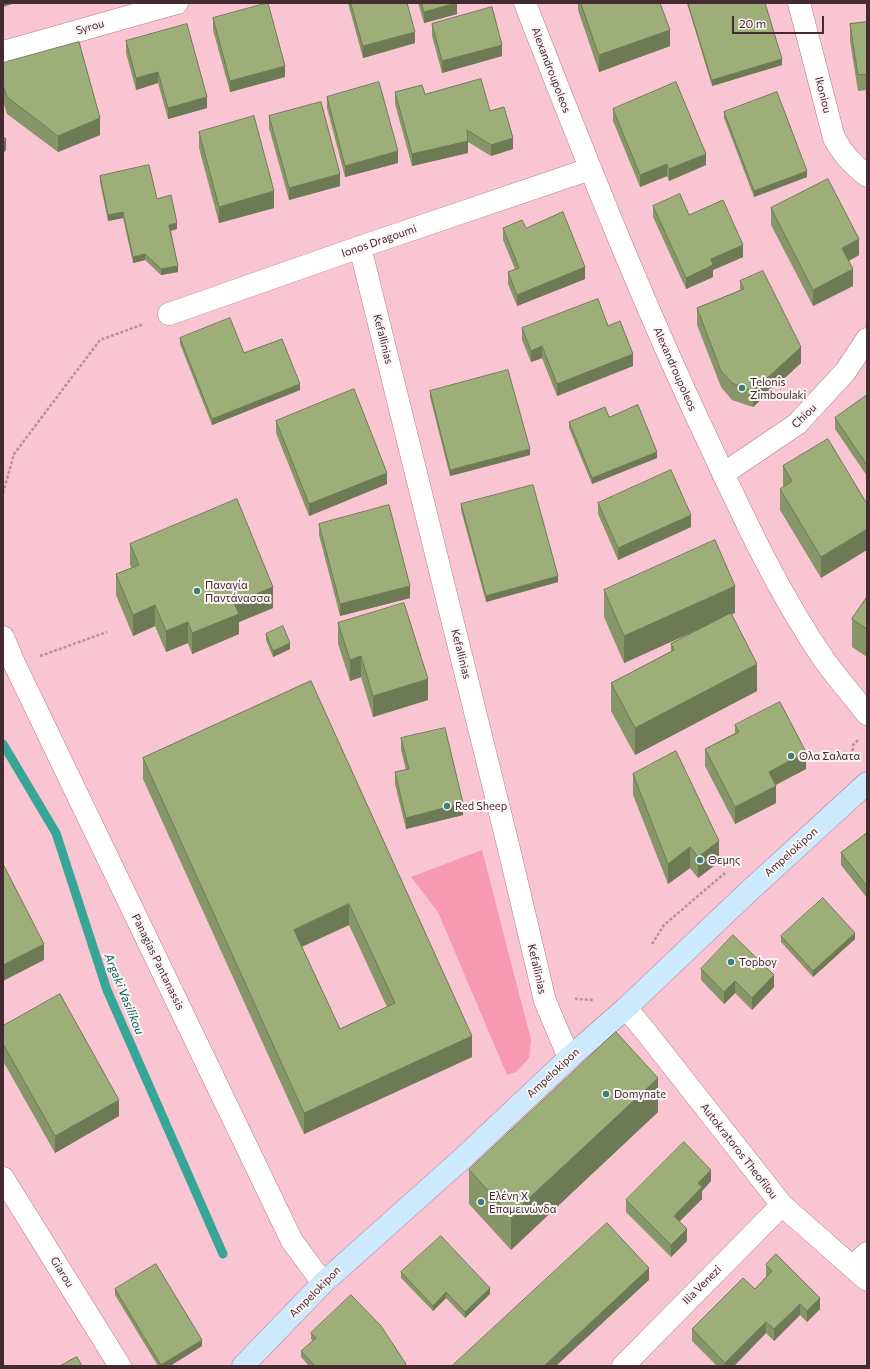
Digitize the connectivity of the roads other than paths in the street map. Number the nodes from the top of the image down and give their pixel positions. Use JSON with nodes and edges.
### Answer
{"nodes":[{"id":1,"x":177,"y":3,"type":"edge"},
{"id":2,"x":525,"y":3,"type":"edge"},
{"id":3,"x":799,"y":3,"type":"edge"},
{"id":4,"x":3,"y":52,"type":"edge"},
{"id":5,"x":590,"y":169,"type":"junction"},
{"id":6,"x":867,"y":176,"type":"edge"},
{"id":7,"x":360,"y":247,"type":"junction"},
{"id":8,"x":170,"y":314,"type":"road end"},
{"id":9,"x":867,"y":340,"type":"edge"},
{"id":10,"x":723,"y":474,"type":"junction"},
{"id":11,"x":3,"y":637,"type":"edge"},
{"id":12,"x":867,"y":714,"type":"edge"},
{"id":13,"x":867,"y":783,"type":"edge"},
{"id":14,"x":626,"y":1008,"type":"junction"},
{"id":15,"x":569,"y":1058,"type":"junction"},
{"id":16,"x":3,"y":1178,"type":"edge"},
{"id":17,"x":782,"y":1205,"type":"junction"},
{"id":18,"x":862,"y":1267,"type":"edge"},
{"id":19,"x":323,"y":1282,"type":"junction"},
{"id":20,"x":120,"y":1366,"type":"edge"},
{"id":21,"x":243,"y":1366,"type":"edge"},
{"id":22,"x":623,"y":1366,"type":"edge"}],
"edges":[{"from":1,"to":4,"type":"street","name":"Syrou"},
{"from":2,"to":5,"type":"street","name":"Alexandroupoleos"},
{"from":3,"to":6,"type":"street","name":"Ikoniou"},
{"from":5,"to":7,"type":"street","name":"Ionos Dragoumi"},
{"from":5,"to":10,"type":"street","name":"Alexandroupoleos"},
{"from":7,"to":8,"type":"street","name":"Ionos Dragoumi"},
{"from":7,"to":15,"type":"street","name":"Kefallinias"},
{"from":9,"to":10,"type":"street","name":"Chiou"},
{"from":10,"to":12,"type":"street","name":"Alexandroupoleos"},
{"from":11,"to":19,"type":"street","name":"Panagias Pantanassis"},
{"from":13,"to":14,"type":"street","name":"Ampelokipon"},
{"from":14,"to":15,"type":"street","name":"Ampelokipon"},
{"from":14,"to":17,"type":"street","name":"Autokratoros Theofilou"},
{"from":15,"to":19,"type":"street","name":"Ampelokipon"},
{"from":16,"to":20,"type":"street","name":"Giarou"},
{"from":17,"to":18,"type":"street","name":"Autokratoros Theofilou"},
{"from":17,"to":22,"type":"street","name":"Ilia Venezi"},
{"from":19,"to":21,"type":"street","name":"Ampelokipon"}]}
